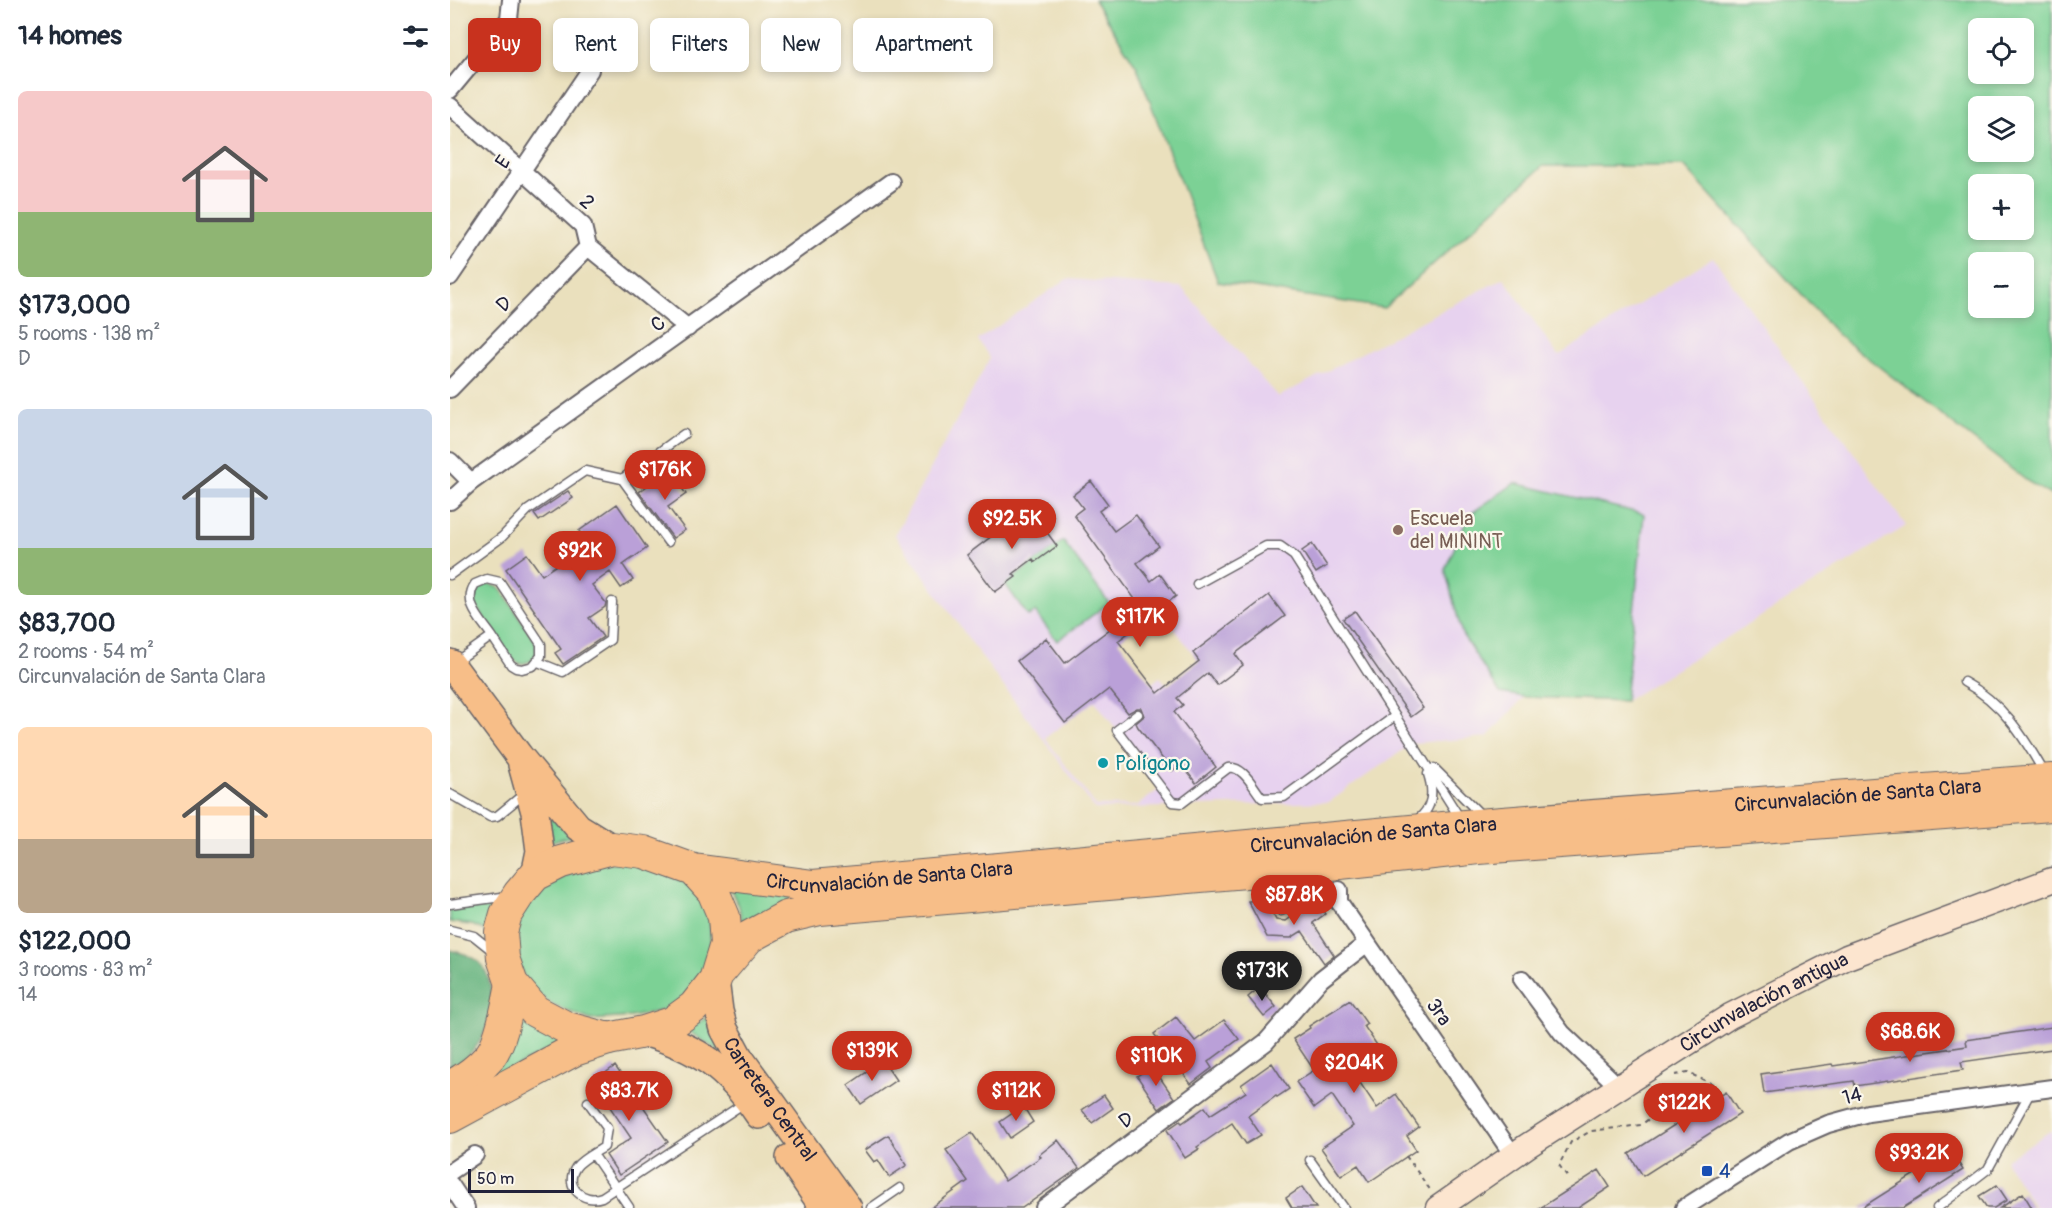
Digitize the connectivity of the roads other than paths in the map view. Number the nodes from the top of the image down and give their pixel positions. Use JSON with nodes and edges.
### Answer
{"nodes":[{"id":1,"x":511,"y":0,"type":"edge"},
{"id":2,"x":589,"y":72,"type":"edge"},
{"id":3,"x":450,"y":90,"type":"edge"},
{"id":4,"x":450,"y":106,"type":"edge"},
{"id":5,"x":522,"y":171,"type":"junction"},
{"id":6,"x":891,"y":182,"type":"dead end"},
{"id":7,"x":588,"y":247,"type":"junction"},
{"id":8,"x":450,"y":277,"type":"edge"},
{"id":9,"x":688,"y":328,"type":"junction"},
{"id":10,"x":450,"y":389,"type":"edge"},
{"id":11,"x":684,"y":434,"type":"dead end"},
{"id":12,"x":652,"y":457,"type":"junction"},
{"id":13,"x":450,"y":461,"type":"edge"},
{"id":14,"x":694,"y":466,"type":"dead end"},
{"id":15,"x":622,"y":479,"type":"junction"},
{"id":16,"x":471,"y":482,"type":"junction"},
{"id":17,"x":450,"y":501,"type":"edge"},
{"id":18,"x":669,"y":542,"type":"dead end"},
{"id":19,"x":450,"y":575,"type":"edge"},
{"id":20,"x":1197,"y":584,"type":"dead end"},
{"id":21,"x":612,"y":602,"type":"dead end"},
{"id":22,"x":492,"y":636,"type":"junction"},
{"id":23,"x":538,"y":662,"type":"junction"},
{"id":24,"x":451,"y":664,"type":"edge"},
{"id":25,"x":1964,"y":682,"type":"dead end"},
{"id":26,"x":1138,"y":714,"type":"dead end"},
{"id":27,"x":1395,"y":716,"type":"junction"},
{"id":28,"x":519,"y":756,"type":"junction"},
{"id":29,"x":1421,"y":756,"type":"junction"},
{"id":30,"x":2051,"y":788,"type":"edge"},
{"id":31,"x":529,"y":790,"type":"junction"},
{"id":32,"x":450,"y":794,"type":"edge"},
{"id":33,"x":1401,"y":832,"type":"junction"},
{"id":34,"x":1476,"y":835,"type":"junction"},
{"id":35,"x":612,"y":848,"type":"junction"},
{"id":36,"x":694,"y":870,"type":"junction"},
{"id":37,"x":2052,"y":879,"type":"edge"},
{"id":38,"x":527,"y":885,"type":"junction"},
{"id":39,"x":1339,"y":896,"type":"joint"},
{"id":40,"x":450,"y":904,"type":"edge"},
{"id":41,"x":1281,"y":911,"type":"dead end"},
{"id":42,"x":450,"y":930,"type":"edge"},
{"id":43,"x":1366,"y":944,"type":"junction"},
{"id":44,"x":507,"y":971,"type":"junction"},
{"id":45,"x":717,"y":976,"type":"junction"},
{"id":46,"x":1522,"y":980,"type":"dead end"},
{"id":47,"x":644,"y":1032,"type":"junction"},
{"id":48,"x":608,"y":1040,"type":"junction"},
{"id":49,"x":1618,"y":1086,"type":"junction"},
{"id":50,"x":450,"y":1087,"type":"edge"},
{"id":51,"x":2052,"y":1088,"type":"edge"},
{"id":52,"x":2031,"y":1091,"type":"junction"},
{"id":53,"x":749,"y":1100,"type":"junction"},
{"id":54,"x":588,"y":1102,"type":"dead end"},
{"id":55,"x":450,"y":1118,"type":"edge"},
{"id":56,"x":593,"y":1154,"type":"junction"},
{"id":57,"x":475,"y":1155,"type":"dead end"},
{"id":58,"x":1513,"y":1155,"type":"junction"},
{"id":59,"x":1310,"y":1160,"type":"dead end"},
{"id":60,"x":450,"y":1172,"type":"edge"},
{"id":61,"x":450,"y":1184,"type":"edge"},
{"id":62,"x":616,"y":1188,"type":"junction"},
{"id":63,"x":900,"y":1188,"type":"dead end"},
{"id":64,"x":1446,"y":1206,"type":"edge"},
{"id":65,"x":629,"y":1207,"type":"edge"},
{"id":66,"x":466,"y":1208,"type":"edge"},
{"id":67,"x":824,"y":1208,"type":"edge"},
{"id":68,"x":848,"y":1208,"type":"edge"},
{"id":69,"x":872,"y":1208,"type":"edge"},
{"id":70,"x":883,"y":1208,"type":"edge"},
{"id":71,"x":1044,"y":1208,"type":"edge"},
{"id":72,"x":1344,"y":1208,"type":"edge"},
{"id":73,"x":1684,"y":1208,"type":"edge"},
{"id":74,"x":1938,"y":1208,"type":"edge"}],
"edges":[{"from":1,"to":3,"type":"street"},
{"from":2,"to":5,"type":"street","name":"E"},
{"from":4,"to":5,"type":"street","name":"2"},
{"from":5,"to":7,"type":"street","name":"2"},
{"from":5,"to":8,"type":"street","name":"E"},
{"from":6,"to":9,"type":"street","name":"C"},
{"from":7,"to":9,"type":"street","name":"2"},
{"from":7,"to":10,"type":"street","name":"D"},
{"from":9,"to":16,"type":"street","name":"C"},
{"from":11,"to":12,"type":"lane"},
{"from":12,"to":14,"type":"lane"},
{"from":12,"to":15,"type":"lane"},
{"from":13,"to":16,"type":"street"},
{"from":15,"to":18,"type":"lane"},
{"from":15,"to":19,"type":"lane"},
{"from":16,"to":17,"type":"street","name":"C"},
{"from":20,"to":27,"type":"lane"},
{"from":21,"to":23,"type":"lane"},
{"from":22,"to":23,"type":"lane"},
{"from":22,"to":23,"type":"lane"},
{"from":22,"to":24,"type":"lane"},
{"from":24,"to":28,"type":"main road"},
{"from":25,"to":30,"type":"lane"},
{"from":26,"to":27,"type":"lane"},
{"from":27,"to":29,"type":"lane"},
{"from":28,"to":31,"type":"main road"},
{"from":28,"to":35,"type":"main road"},
{"from":29,"to":33,"type":"lane"},
{"from":29,"to":34,"type":"lane"},
{"from":29,"to":34,"type":"lane"},
{"from":30,"to":34,"type":"highway","name":"Circunvalación de Santa Clara"},
{"from":31,"to":32,"type":"lane"},
{"from":31,"to":38,"type":"main road"},
{"from":33,"to":34,"type":"highway","name":"Circunvalación de Santa Clara"},
{"from":33,"to":36,"type":"highway","name":"Circunvalación de Santa Clara"},
{"from":34,"to":45,"type":"highway","name":"Circunvalación de Santa Clara"},
{"from":35,"to":36,"type":"highway"},
{"from":35,"to":38,"type":"highway"},
{"from":36,"to":45,"type":"highway"},
{"from":37,"to":49,"type":"street","name":"Circunvalación antigua"},
{"from":38,"to":40,"type":"lane"},
{"from":38,"to":44,"type":"highway"},
{"from":39,"to":41,"type":"lane"},
{"from":39,"to":43,"type":"street","name":"3ra"},
{"from":42,"to":44,"type":"lane"},
{"from":43,"to":58,"type":"street","name":"3ra"},
{"from":43,"to":71,"type":"street","name":"D"},
{"from":44,"to":48,"type":"highway"},
{"from":44,"to":50,"type":"highway"},
{"from":45,"to":47,"type":"highway"},
{"from":45,"to":68,"type":"main road","name":"Carretera Central"},
{"from":46,"to":49,"type":"street"},
{"from":47,"to":48,"type":"highway"},
{"from":47,"to":53,"type":"main road","name":"Carretera Central"},
{"from":48,"to":55,"type":"highway"},
{"from":49,"to":58,"type":"street","name":"Circunvalación antigua"},
{"from":51,"to":52,"type":"street","name":"14"},
{"from":52,"to":73,"type":"street","name":"14"},
{"from":52,"to":74,"type":"lane"},
{"from":53,"to":62,"type":"lane"},
{"from":53,"to":67,"type":"main road","name":"Carretera Central"},
{"from":54,"to":56,"type":"lane"},
{"from":56,"to":62,"type":"lane"},
{"from":56,"to":62,"type":"lane"},
{"from":57,"to":60,"type":"street"},
{"from":58,"to":64,"type":"street","name":"Circunvalación antigua"},
{"from":59,"to":72,"type":"lane"},
{"from":61,"to":66,"type":"street"},
{"from":62,"to":65,"type":"lane"},
{"from":63,"to":69,"type":"lane"},
{"from":69,"to":70,"type":"lane"}]}
